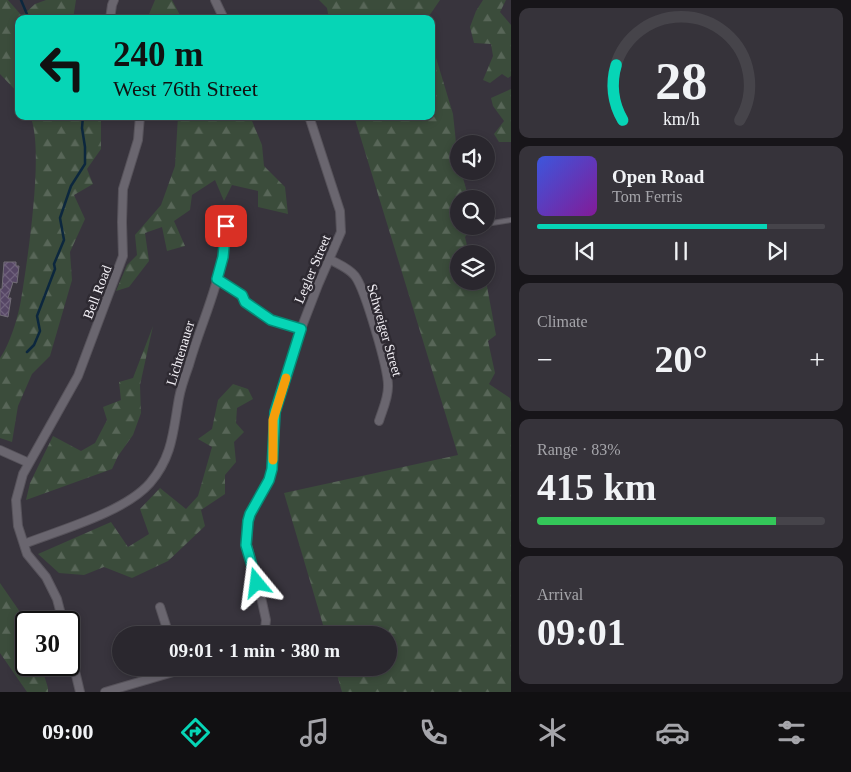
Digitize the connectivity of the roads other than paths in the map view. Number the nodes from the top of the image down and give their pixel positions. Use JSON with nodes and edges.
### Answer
{"nodes":[{"id":1,"x":114,"y":0,"type":"edge"},
{"id":2,"x":215,"y":0,"type":"edge"},
{"id":3,"x":111,"y":15,"type":"edge"},
{"id":4,"x":222,"y":15,"type":"edge"},
{"id":5,"x":140,"y":120,"type":"edge"},
{"id":6,"x":310,"y":120,"type":"edge"},
{"id":7,"x":511,"y":220,"type":"edge"},
{"id":8,"x":495,"y":223,"type":"edge"},
{"id":9,"x":226,"y":226,"type":"dead end"},
{"id":10,"x":329,"y":260,"type":"junction"},
{"id":11,"x":217,"y":279,"type":"junction"},
{"id":12,"x":301,"y":329,"type":"junction"},
{"id":13,"x":379,"y":421,"type":"dead end"},
{"id":14,"x":0,"y":450,"type":"edge"},
{"id":15,"x":29,"y":463,"type":"junction"},
{"id":16,"x":24,"y":544,"type":"junction"},
{"id":17,"x":160,"y":607,"type":"dead end"},
{"id":18,"x":60,"y":611,"type":"edge"},
{"id":19,"x":166,"y":626,"type":"edge"},
{"id":20,"x":265,"y":626,"type":"edge"},
{"id":21,"x":76,"y":676,"type":"edge"},
{"id":22,"x":156,"y":676,"type":"edge"},
{"id":23,"x":80,"y":692,"type":"edge"},
{"id":24,"x":105,"y":692,"type":"edge"}],
"edges":[{"from":1,"to":3,"type":"street"},
{"from":2,"to":4,"type":"street"},
{"from":5,"to":15,"type":"street","name":"Bell Road"},
{"from":6,"to":10,"type":"street","name":"Legler Street"},
{"from":7,"to":8,"type":"lane"},
{"from":9,"to":11,"type":"street","name":"Lichtenauer"},
{"from":10,"to":12,"type":"street","name":"Legler Street"},
{"from":10,"to":13,"type":"street","name":"Schweiger Street"},
{"from":11,"to":12,"type":"street"},
{"from":11,"to":16,"type":"street","name":"Lichtenauer"},
{"from":12,"to":20,"type":"street","name":"Legler Street"},
{"from":14,"to":15,"type":"street"},
{"from":15,"to":16,"type":"street","name":"Bell Road"},
{"from":16,"to":18,"type":"street","name":"Bell Road"},
{"from":17,"to":19,"type":"street"},
{"from":21,"to":23,"type":"street"},
{"from":22,"to":24,"type":"street"}]}
